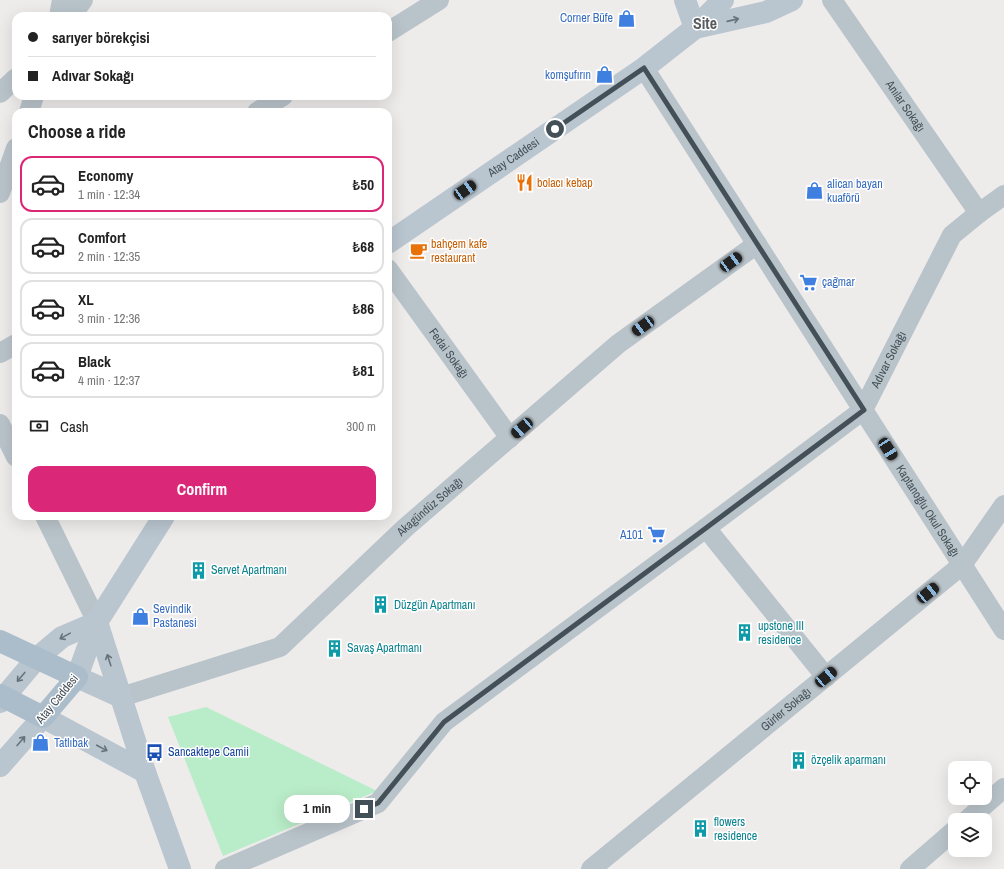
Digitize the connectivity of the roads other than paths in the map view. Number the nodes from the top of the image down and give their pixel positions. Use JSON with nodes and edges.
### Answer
{"nodes":[{"id":1,"x":62,"y":0,"type":"edge"},
{"id":2,"x":83,"y":0,"type":"edge"},
{"id":3,"x":440,"y":0,"type":"edge"},
{"id":4,"x":685,"y":0,"type":"edge"},
{"id":5,"x":723,"y":0,"type":"edge"},
{"id":6,"x":792,"y":0,"type":"edge"},
{"id":7,"x":832,"y":0,"type":"edge"},
{"id":8,"x":60,"y":12,"type":"edge"},
{"id":9,"x":75,"y":12,"type":"edge"},
{"id":10,"x":696,"y":28,"type":"junction"},
{"id":11,"x":392,"y":30,"type":"edge"},
{"id":12,"x":644,"y":68,"type":"junction"},
{"id":13,"x":12,"y":82,"type":"edge"},
{"id":14,"x":0,"y":93,"type":"edge"},
{"id":15,"x":276,"y":100,"type":"edge"},
{"id":16,"x":264,"y":108,"type":"edge"},
{"id":17,"x":12,"y":159,"type":"edge"},
{"id":18,"x":0,"y":193,"type":"edge"},
{"id":19,"x":1004,"y":195,"type":"edge"},
{"id":20,"x":979,"y":213,"type":"junction"},
{"id":21,"x":392,"y":240,"type":"edge"},
{"id":22,"x":757,"y":244,"type":"junction"},
{"id":23,"x":392,"y":275,"type":"edge"},
{"id":24,"x":12,"y":346,"type":"edge"},
{"id":25,"x":0,"y":353,"type":"edge"},
{"id":26,"x":864,"y":410,"type":"junction"},
{"id":27,"x":0,"y":424,"type":"edge"},
{"id":28,"x":510,"y":438,"type":"junction"},
{"id":29,"x":12,"y":449,"type":"edge"},
{"id":30,"x":1004,"y":505,"type":"edge"},
{"id":31,"x":47,"y":520,"type":"edge"},
{"id":32,"x":161,"y":520,"type":"edge"},
{"id":33,"x":706,"y":528,"type":"junction"},
{"id":34,"x":962,"y":564,"type":"junction"},
{"id":35,"x":97,"y":622,"type":"junction"},
{"id":36,"x":1004,"y":630,"type":"edge"},
{"id":37,"x":0,"y":641,"type":"edge"},
{"id":38,"x":37,"y":658,"type":"junction"},
{"id":39,"x":77,"y":677,"type":"junction"},
{"id":40,"x":826,"y":677,"type":"junction"},
{"id":41,"x":121,"y":697,"type":"junction"},
{"id":42,"x":2,"y":698,"type":"edge"},
{"id":43,"x":43,"y":717,"type":"junction"},
{"id":44,"x":0,"y":766,"type":"edge"},
{"id":45,"x":145,"y":772,"type":"junction"},
{"id":46,"x":1004,"y":788,"type":"edge"},
{"id":47,"x":975,"y":813,"type":"edge"},
{"id":48,"x":948,"y":836,"type":"edge"},
{"id":49,"x":180,"y":869,"type":"edge"},
{"id":50,"x":225,"y":869,"type":"edge"},
{"id":51,"x":591,"y":869,"type":"edge"},
{"id":52,"x":910,"y":869,"type":"edge"}],
"edges":[{"from":1,"to":8,"type":"street"},
{"from":2,"to":9,"type":"street"},
{"from":3,"to":11,"type":"street"},
{"from":4,"to":10,"type":"main road"},
{"from":5,"to":10,"type":"main road","name":"Atay Caddesi"},
{"from":10,"to":6,"type":"main road","name":"Atay Caddesi","one_way":true},
{"from":7,"to":20,"type":"street","name":"Anılar Sokağı"},
{"from":10,"to":12,"type":"main road","name":"Atay Caddesi"},
{"from":12,"to":21,"type":"main road","name":"Atay Caddesi"},
{"from":12,"to":22,"type":"street","name":"Kaptanoğlu Okul Sokağı"},
{"from":13,"to":14,"type":"street"},
{"from":15,"to":16,"type":"street"},
{"from":17,"to":18,"type":"street"},
{"from":19,"to":20,"type":"street","name":"Adıvar Sokağı"},
{"from":20,"to":26,"type":"street","name":"Adıvar Sokağı"},
{"from":22,"to":26,"type":"street","name":"Kaptanoğlu Okul Sokağı"},
{"from":22,"to":28,"type":"street","name":"Akagündüz Sokağı"},
{"from":23,"to":28,"type":"street","name":"Fedai Sokağı"},
{"from":24,"to":25,"type":"street"},
{"from":26,"to":33,"type":"street","name":"Adıvar Sokağı"},
{"from":26,"to":34,"type":"street","name":"Kaptanoğlu Okul Sokağı"},
{"from":27,"to":29,"type":"street"},
{"from":28,"to":41,"type":"street","name":"Akagündüz Sokağı"},
{"from":30,"to":34,"type":"street","name":"Gürler Sokağı"},
{"from":31,"to":35,"type":"street"},
{"from":32,"to":35,"type":"main road","name":"Atay Caddesi"},
{"from":33,"to":40,"type":"street"},
{"from":33,"to":50,"type":"street","name":"Adıvar Sokağı"},
{"from":34,"to":36,"type":"street","name":"Kaptanoğlu Okul Sokağı"},
{"from":34,"to":40,"type":"street","name":"Gürler Sokağı"},
{"from":35,"to":38,"type":"main road","one_way":true},
{"from":35,"to":39,"type":"main road","name":"Atay Caddesi"},
{"from":41,"to":35,"type":"main road","one_way":true},
{"from":37,"to":38,"type":"main road"},
{"from":38,"to":39,"type":"main road"},
{"from":38,"to":42,"type":"main road","one_way":true},
{"from":39,"to":41,"type":"main road"},
{"from":39,"to":43,"type":"main road","name":"Atay Caddesi"},
{"from":40,"to":51,"type":"street","name":"Gürler Sokağı"},
{"from":41,"to":45,"type":"main road"},
{"from":42,"to":43,"type":"main road"},
{"from":44,"to":43,"type":"main road","name":"Atay Caddesi","one_way":true},
{"from":43,"to":45,"type":"main road","one_way":true},
{"from":45,"to":49,"type":"main road"},
{"from":46,"to":47,"type":"street"},
{"from":48,"to":52,"type":"street"}]}
